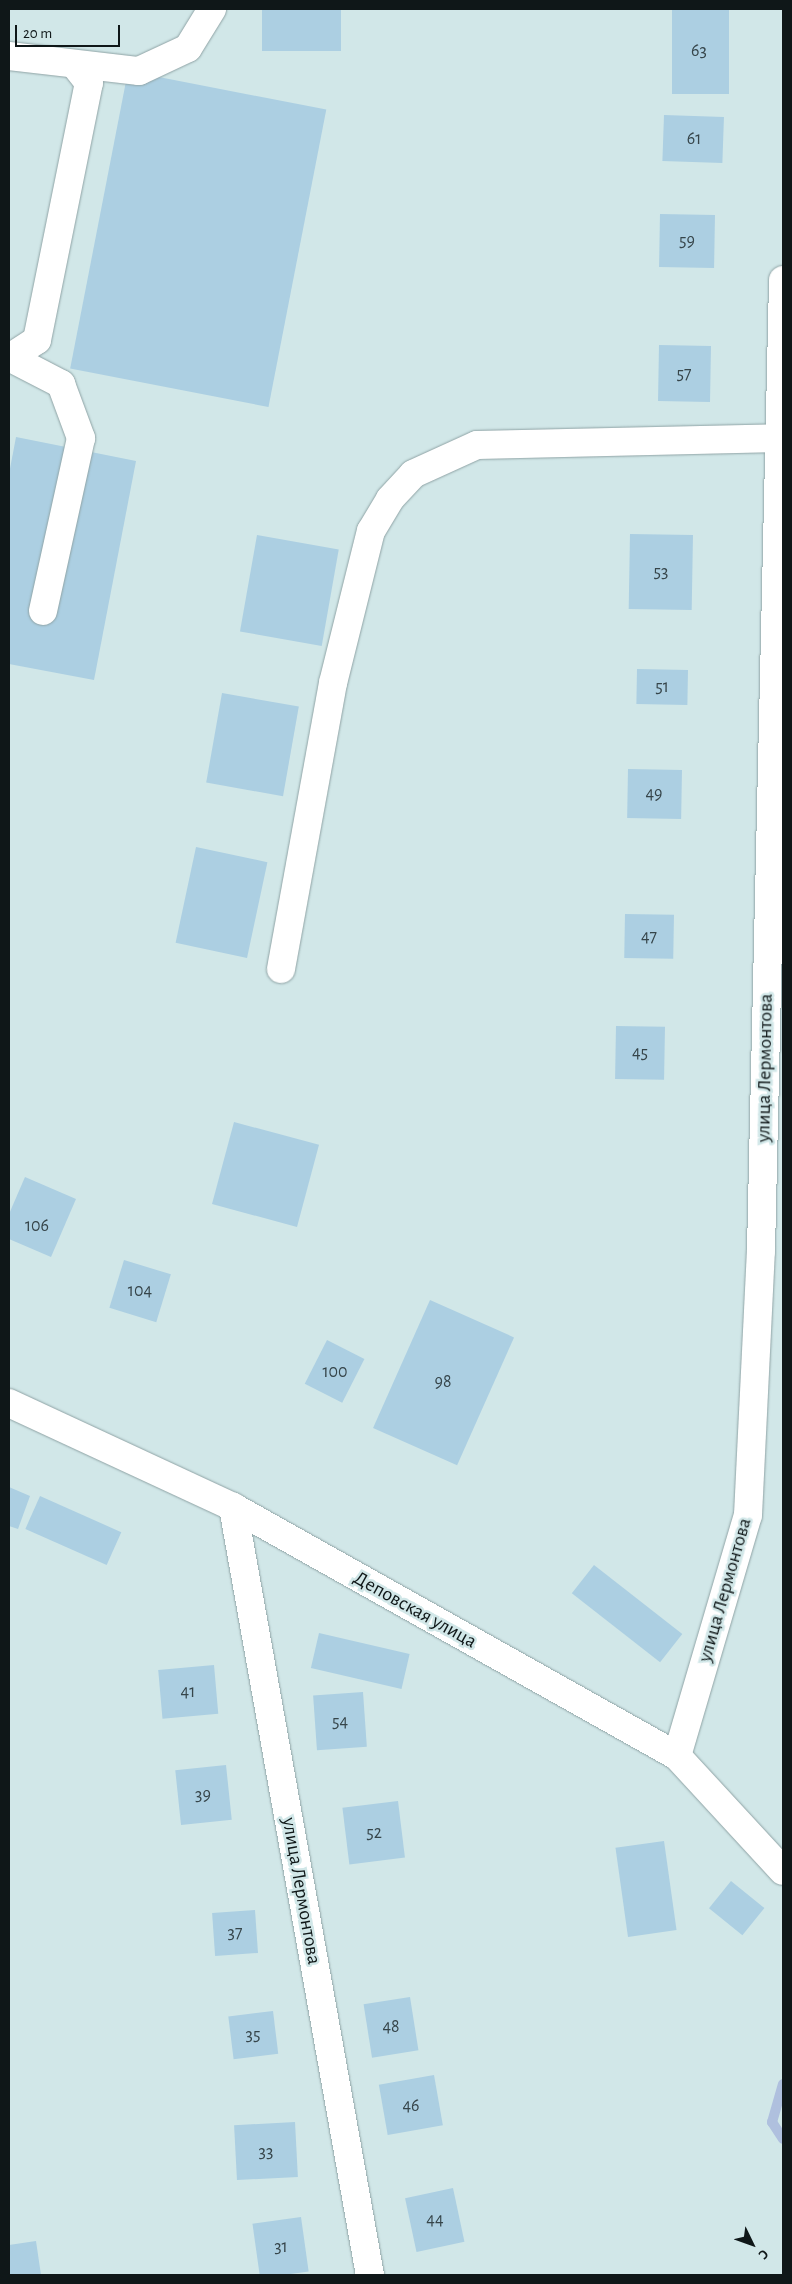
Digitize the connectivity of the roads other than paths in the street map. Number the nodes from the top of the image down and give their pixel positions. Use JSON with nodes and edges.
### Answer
{"nodes":[{"id":1,"x":212,"y":9,"type":"edge"},
{"id":2,"x":9,"y":56,"type":"edge"},
{"id":3,"x":74,"y":64,"type":"junction"},
{"id":4,"x":783,"y":280,"type":"edge"},
{"id":5,"x":10,"y":357,"type":"edge"},
{"id":6,"x":780,"y":438,"type":"junction"},
{"id":7,"x":43,"y":611,"type":"dead end"},
{"id":8,"x":281,"y":969,"type":"dead end"},
{"id":9,"x":9,"y":1403,"type":"edge"},
{"id":10,"x":232,"y":1508,"type":"junction"},
{"id":11,"x":677,"y":1756,"type":"junction"},
{"id":12,"x":783,"y":1871,"type":"edge"},
{"id":13,"x":370,"y":2275,"type":"edge"}],
"edges":[{"from":1,"to":3,"type":"street"},
{"from":2,"to":3,"type":"street"},
{"from":3,"to":5,"type":"street"},
{"from":4,"to":6,"type":"street","name":"улица Лермонтова"},
{"from":5,"to":7,"type":"street"},
{"from":6,"to":8,"type":"street"},
{"from":6,"to":11,"type":"street","name":"улица Лермонтова"},
{"from":9,"to":10,"type":"street","name":"Деповская улица"},
{"from":10,"to":11,"type":"street","name":"Деповская улица"},
{"from":10,"to":13,"type":"street","name":"улица Лермонтова"},
{"from":11,"to":12,"type":"street","name":"Деповская улица"}]}
